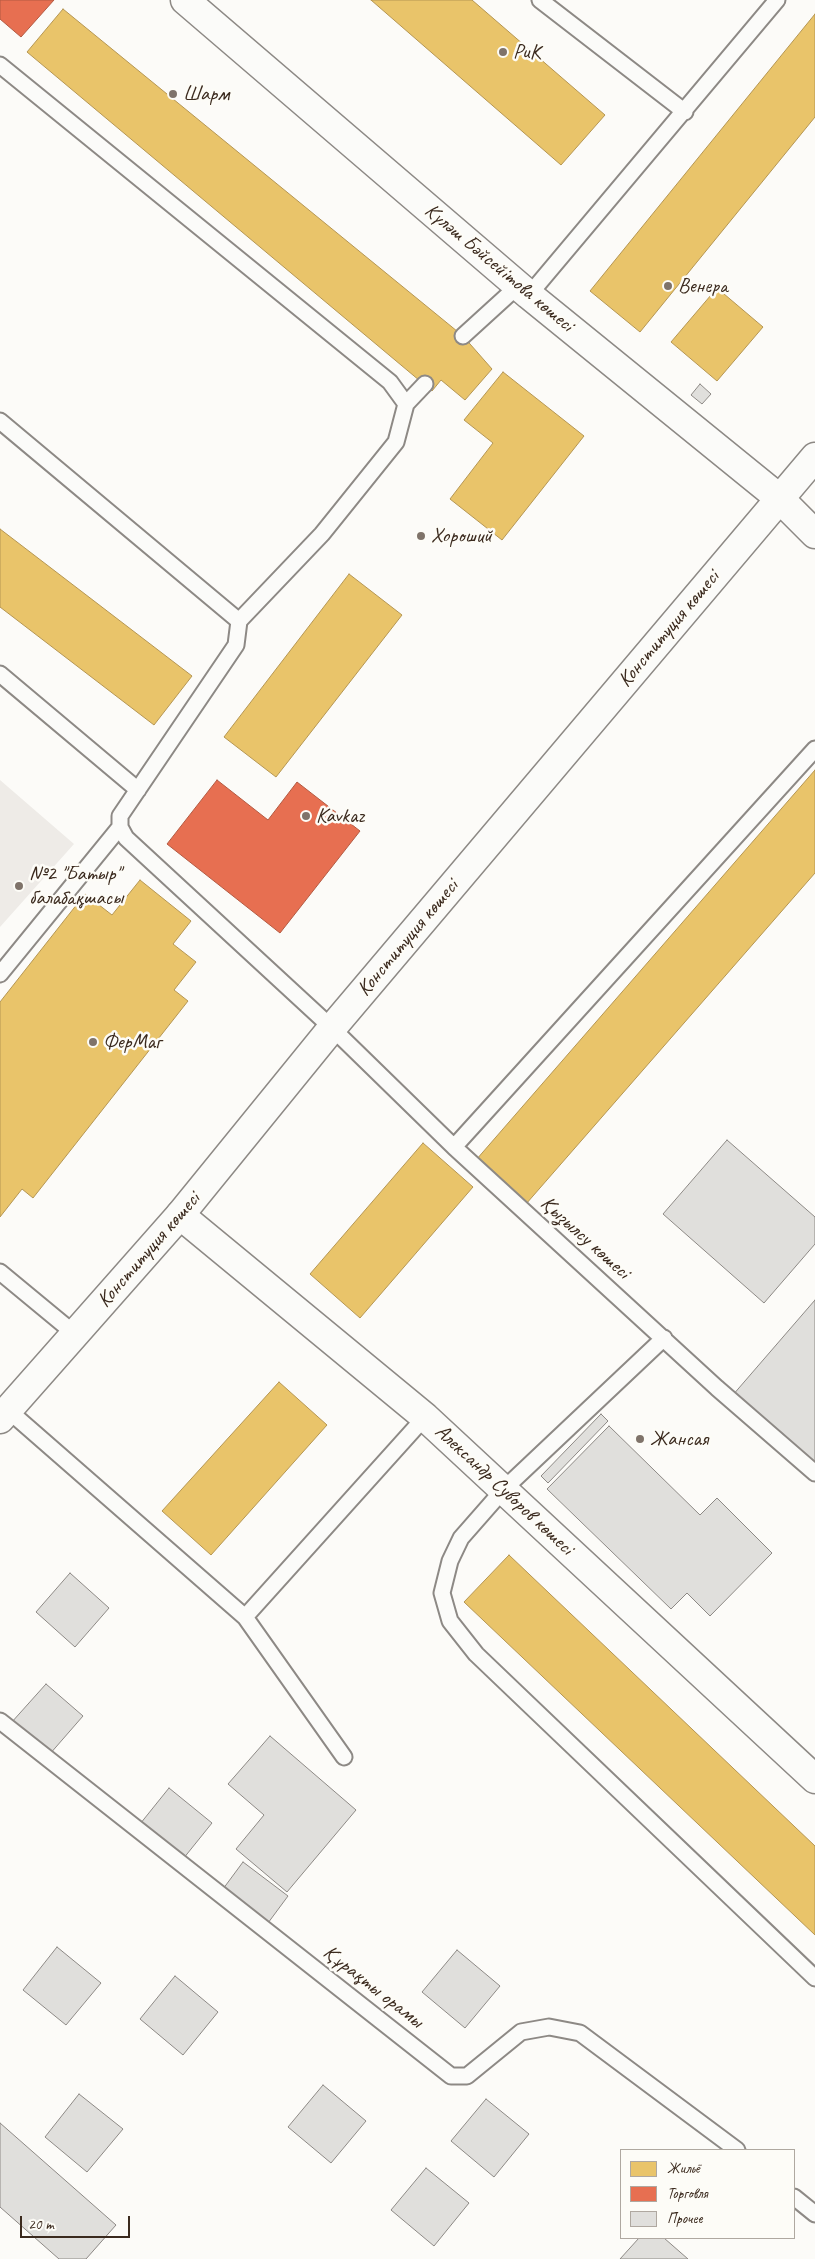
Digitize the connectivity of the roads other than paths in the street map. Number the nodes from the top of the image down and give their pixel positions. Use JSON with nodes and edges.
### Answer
{"nodes":[{"id":1,"x":184,"y":0,"type":"edge"},
{"id":2,"x":540,"y":0,"type":"edge"},
{"id":3,"x":777,"y":0,"type":"edge"},
{"id":4,"x":0,"y":65,"type":"edge"},
{"id":5,"x":685,"y":112,"type":"junction"},
{"id":6,"x":524,"y":290,"type":"junction"},
{"id":7,"x":463,"y":336,"type":"dead end"},
{"id":8,"x":425,"y":384,"type":"dead end"},
{"id":9,"x":406,"y":404,"type":"junction"},
{"id":10,"x":0,"y":421,"type":"edge"},
{"id":11,"x":815,"y":457,"type":"edge"},
{"id":12,"x":779,"y":498,"type":"junction"},
{"id":13,"x":815,"y":534,"type":"edge"},
{"id":14,"x":239,"y":620,"type":"junction"},
{"id":15,"x":0,"y":674,"type":"edge"},
{"id":16,"x":815,"y":749,"type":"edge"},
{"id":17,"x":138,"y":790,"type":"junction"},
{"id":18,"x":120,"y":827,"type":"junction"},
{"id":19,"x":0,"y":974,"type":"edge"},
{"id":20,"x":332,"y":1028,"type":"junction"},
{"id":21,"x":454,"y":1147,"type":"junction"},
{"id":22,"x":180,"y":1216,"type":"junction"},
{"id":23,"x":0,"y":1272,"type":"edge"},
{"id":24,"x":75,"y":1334,"type":"junction"},
{"id":25,"x":664,"y":1338,"type":"junction"},
{"id":26,"x":4,"y":1415,"type":"edge"},
{"id":27,"x":425,"y":1417,"type":"junction"},
{"id":28,"x":815,"y":1473,"type":"edge"},
{"id":29,"x":504,"y":1489,"type":"junction"},
{"id":30,"x":245,"y":1617,"type":"junction"},
{"id":31,"x":0,"y":1721,"type":"edge"},
{"id":32,"x":344,"y":1758,"type":"dead end"},
{"id":33,"x":815,"y":1779,"type":"edge"},
{"id":34,"x":815,"y":1978,"type":"edge"},
{"id":35,"x":736,"y":2149,"type":"edge"},
{"id":36,"x":795,"y":2198,"type":"edge"},
{"id":37,"x":815,"y":2214,"type":"edge"}],
"edges":[{"from":1,"to":6,"type":"street","name":"Күләш Бәйсейітова көшесі"},
{"from":2,"to":5,"type":"lane"},
{"from":3,"to":5,"type":"lane"},
{"from":4,"to":9,"type":"lane"},
{"from":5,"to":6,"type":"lane"},
{"from":6,"to":7,"type":"lane"},
{"from":6,"to":12,"type":"street","name":"Күләш Бәйсейітова көшесі"},
{"from":8,"to":9,"type":"lane"},
{"from":9,"to":14,"type":"lane"},
{"from":10,"to":14,"type":"lane"},
{"from":11,"to":12,"type":"street","name":"Конституция көшесі"},
{"from":12,"to":13,"type":"street","name":"Күләш Бәйсейітова көшесі"},
{"from":12,"to":20,"type":"street","name":"Конституция көшесі"},
{"from":14,"to":17,"type":"lane"},
{"from":15,"to":17,"type":"lane"},
{"from":16,"to":21,"type":"lane"},
{"from":17,"to":18,"type":"lane"},
{"from":18,"to":19,"type":"lane"},
{"from":18,"to":20,"type":"lane","name":"Қызылсу көшесі"},
{"from":20,"to":21,"type":"lane","name":"Қызылсу көшесі"},
{"from":20,"to":22,"type":"street","name":"Конституция көшесі"},
{"from":21,"to":25,"type":"lane","name":"Қызылсу көшесі"},
{"from":22,"to":24,"type":"street","name":"Конституция көшесі"},
{"from":22,"to":27,"type":"street","name":"Александр Суворов көшесі"},
{"from":23,"to":24,"type":"lane"},
{"from":24,"to":26,"type":"street","name":"Конституция көшесі"},
{"from":25,"to":28,"type":"lane","name":"Қызылсу көшесі"},
{"from":25,"to":29,"type":"lane"},
{"from":26,"to":30,"type":"lane"},
{"from":27,"to":29,"type":"street","name":"Александр Суворов көшесі"},
{"from":27,"to":30,"type":"lane"},
{"from":29,"to":33,"type":"street","name":"Александр Суворов көшесі"},
{"from":29,"to":34,"type":"lane"},
{"from":30,"to":32,"type":"lane"},
{"from":31,"to":35,"type":"lane","name":"Құрақты орамы"},
{"from":36,"to":37,"type":"lane"}]}
